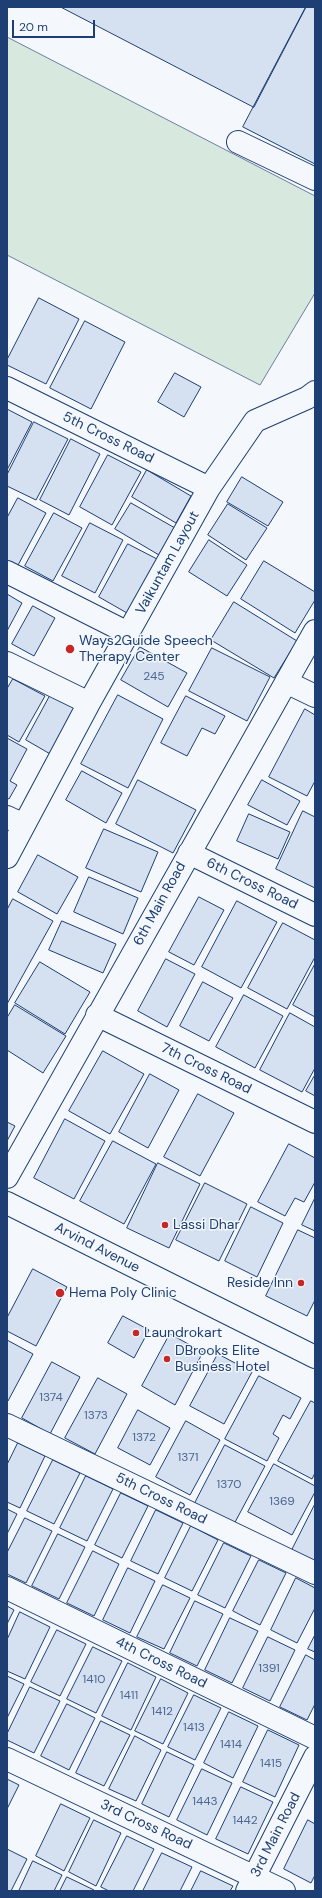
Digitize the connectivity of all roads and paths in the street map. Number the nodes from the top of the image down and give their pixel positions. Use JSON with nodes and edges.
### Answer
{"nodes":[{"id":1,"x":238,"y":142,"type":"dead end"},
{"id":2,"x":315,"y":179,"type":"edge"},
{"id":3,"x":7,"y":388,"type":"edge"},
{"id":4,"x":315,"y":392,"type":"edge"},
{"id":5,"x":209,"y":488,"type":"junction"},
{"id":6,"x":7,"y":572,"type":"edge"},
{"id":7,"x":315,"y":631,"type":"edge"},
{"id":8,"x":128,"y":633,"type":"junction"},
{"id":9,"x":7,"y":662,"type":"edge"},
{"id":10,"x":286,"y":682,"type":"junction"},
{"id":11,"x":315,"y":696,"type":"edge"},
{"id":12,"x":89,"y":703,"type":"junction"},
{"id":13,"x":15,"y":821,"type":"edge"},
{"id":14,"x":189,"y":853,"type":"junction"},
{"id":15,"x":7,"y":857,"type":"edge"},
{"id":16,"x":315,"y":915,"type":"edge"},
{"id":17,"x":97,"y":1015,"type":"junction"},
{"id":18,"x":315,"y":1122,"type":"edge"},
{"id":19,"x":7,"y":1178,"type":"edge"},
{"id":20,"x":7,"y":1203,"type":"edge"},
{"id":21,"x":315,"y":1357,"type":"edge"},
{"id":22,"x":7,"y":1425,"type":"edge"},
{"id":23,"x":315,"y":1573,"type":"edge"},
{"id":24,"x":7,"y":1588,"type":"edge"},
{"id":25,"x":315,"y":1738,"type":"edge"},
{"id":26,"x":315,"y":1757,"type":"edge"},
{"id":27,"x":7,"y":1759,"type":"edge"},
{"id":28,"x":251,"y":1884,"type":"edge"},
{"id":29,"x":284,"y":1891,"type":"edge"}],
"edges":[{"from":1,"to":2,"type":"street"},
{"from":3,"to":5,"type":"street","name":"5th Cross Road"},
{"from":4,"to":5,"type":"street","name":"Vaikuntam Layout"},
{"from":5,"to":8,"type":"street","name":"Vaikuntam Layout"},
{"from":6,"to":8,"type":"street"},
{"from":7,"to":10,"type":"street","name":"6th Main Road"},
{"from":8,"to":12,"type":"street","name":"Vaikuntam Layout"},
{"from":9,"to":12,"type":"street"},
{"from":10,"to":11,"type":"street"},
{"from":10,"to":14,"type":"street","name":"6th Main Road"},
{"from":12,"to":13,"type":"street","name":"Vaikuntam Layout"},
{"from":13,"to":15,"type":"street","name":"Vaikuntam Layout"},
{"from":14,"to":16,"type":"street","name":"6th Cross Road"},
{"from":14,"to":17,"type":"street","name":"6th Main Road"},
{"from":17,"to":18,"type":"street","name":"7th Cross Road"},
{"from":17,"to":19,"type":"street","name":"6th Main Road"},
{"from":20,"to":21,"type":"street","name":"Arvind Avenue"},
{"from":22,"to":23,"type":"street","name":"5th Cross Road"},
{"from":24,"to":25,"type":"street","name":"4th Cross Road"},
{"from":26,"to":28,"type":"street","name":"3rd Main Road"},
{"from":27,"to":28,"type":"street","name":"3rd Cross Road"},
{"from":28,"to":29,"type":"street","name":"3rd Cross Road"}]}
